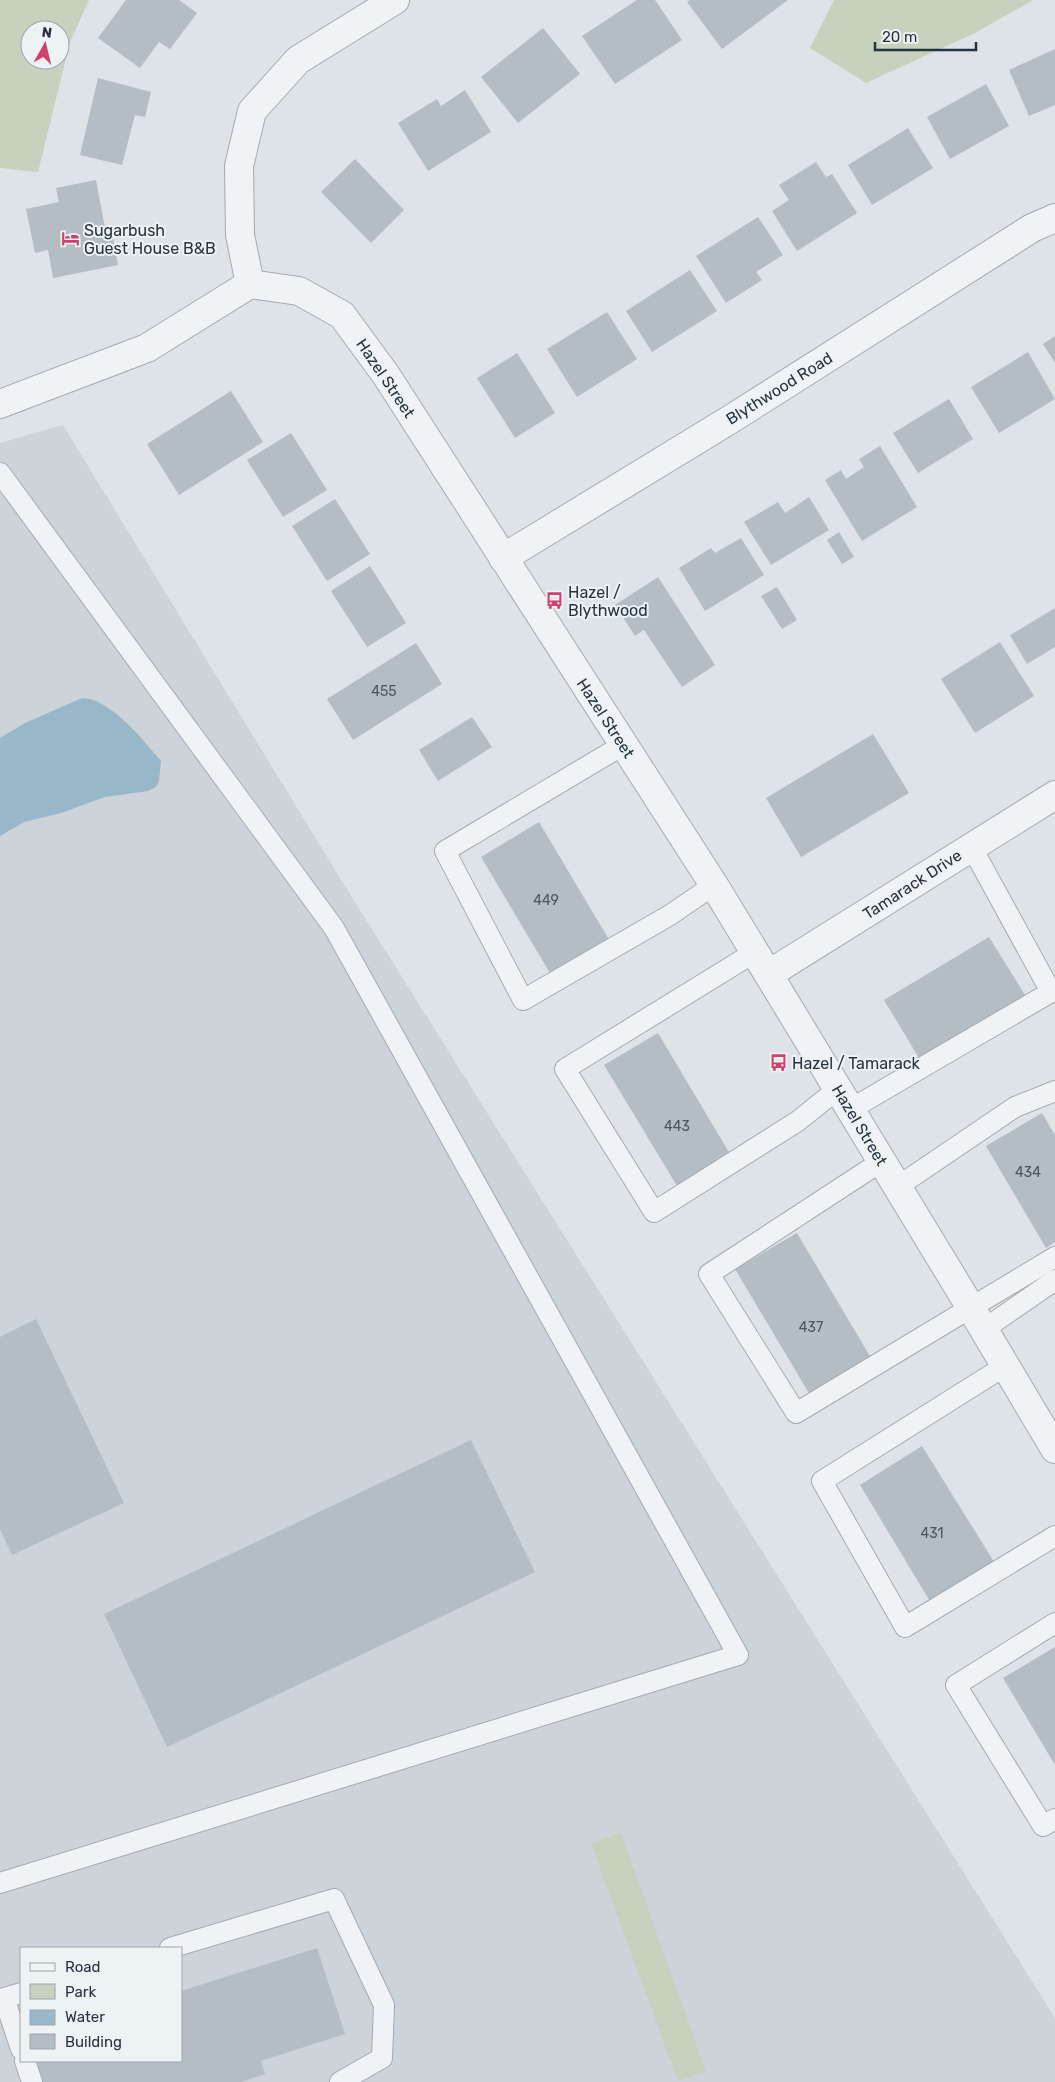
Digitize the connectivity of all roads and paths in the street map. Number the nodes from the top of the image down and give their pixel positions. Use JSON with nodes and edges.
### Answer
{"nodes":[{"id":1,"x":395,"y":0,"type":"edge"},
{"id":2,"x":1055,"y":218,"type":"edge"},
{"id":3,"x":250,"y":284,"type":"junction"},
{"id":4,"x":0,"y":404,"type":"edge"},
{"id":5,"x":0,"y":473,"type":"edge"},
{"id":6,"x":503,"y":558,"type":"junction"},
{"id":7,"x":623,"y":745,"type":"junction"},
{"id":8,"x":1055,"y":795,"type":"edge"},
{"id":9,"x":971,"y":846,"type":"junction"},
{"id":10,"x":714,"y":885,"type":"junction"},
{"id":11,"x":762,"y":963,"type":"junction"},
{"id":12,"x":1055,"y":1091,"type":"edge"},
{"id":13,"x":845,"y":1099,"type":"junction"},
{"id":14,"x":882,"y":1161,"type":"junction"},
{"id":15,"x":897,"y":1187,"type":"junction"},
{"id":16,"x":1055,"y":1257,"type":"edge"},
{"id":17,"x":1055,"y":1280,"type":"edge"},
{"id":18,"x":977,"y":1319,"type":"junction"},
{"id":19,"x":1005,"y":1366,"type":"junction"},
{"id":20,"x":1055,"y":1450,"type":"edge"},
{"id":21,"x":1055,"y":1536,"type":"edge"},
{"id":22,"x":1055,"y":1623,"type":"edge"},
{"id":23,"x":1055,"y":1819,"type":"edge"},
{"id":24,"x":0,"y":1883,"type":"edge"},
{"id":25,"x":173,"y":1947,"type":"edge"},
{"id":26,"x":9,"y":1995,"type":"edge"},
{"id":27,"x":20,"y":2045,"type":"edge"},
{"id":28,"x":25,"y":2062,"type":"edge"},
{"id":29,"x":32,"y":2082,"type":"edge"},
{"id":30,"x":340,"y":2082,"type":"edge"}],
"edges":[{"from":1,"to":3,"type":"street"},
{"from":2,"to":6,"type":"street","name":"Blythwood Road"},
{"from":3,"to":4,"type":"street"},
{"from":3,"to":6,"type":"street","name":"Hazel Street"},
{"from":5,"to":24,"type":"lane"},
{"from":6,"to":7,"type":"street","name":"Hazel Street"},
{"from":7,"to":10,"type":"street","name":"Hazel Street"},
{"from":7,"to":10,"type":"lane"},
{"from":8,"to":9,"type":"street","name":"Tamarack Drive"},
{"from":9,"to":11,"type":"street","name":"Tamarack Drive"},
{"from":9,"to":13,"type":"lane"},
{"from":10,"to":11,"type":"street","name":"Hazel Street"},
{"from":11,"to":13,"type":"street","name":"Hazel Street"},
{"from":11,"to":13,"type":"lane"},
{"from":12,"to":15,"type":"lane"},
{"from":13,"to":14,"type":"street","name":"Hazel Street"},
{"from":14,"to":15,"type":"street","name":"Hazel Street"},
{"from":14,"to":18,"type":"lane"},
{"from":15,"to":18,"type":"street","name":"Hazel Street"},
{"from":16,"to":18,"type":"lane"},
{"from":17,"to":18,"type":"lane"},
{"from":18,"to":19,"type":"street","name":"Hazel Street"},
{"from":19,"to":20,"type":"street","name":"Hazel Street"},
{"from":19,"to":21,"type":"lane"},
{"from":22,"to":23,"type":"lane"},
{"from":25,"to":30,"type":"lane"},
{"from":26,"to":27,"type":"lane"},
{"from":28,"to":29,"type":"lane"}]}
